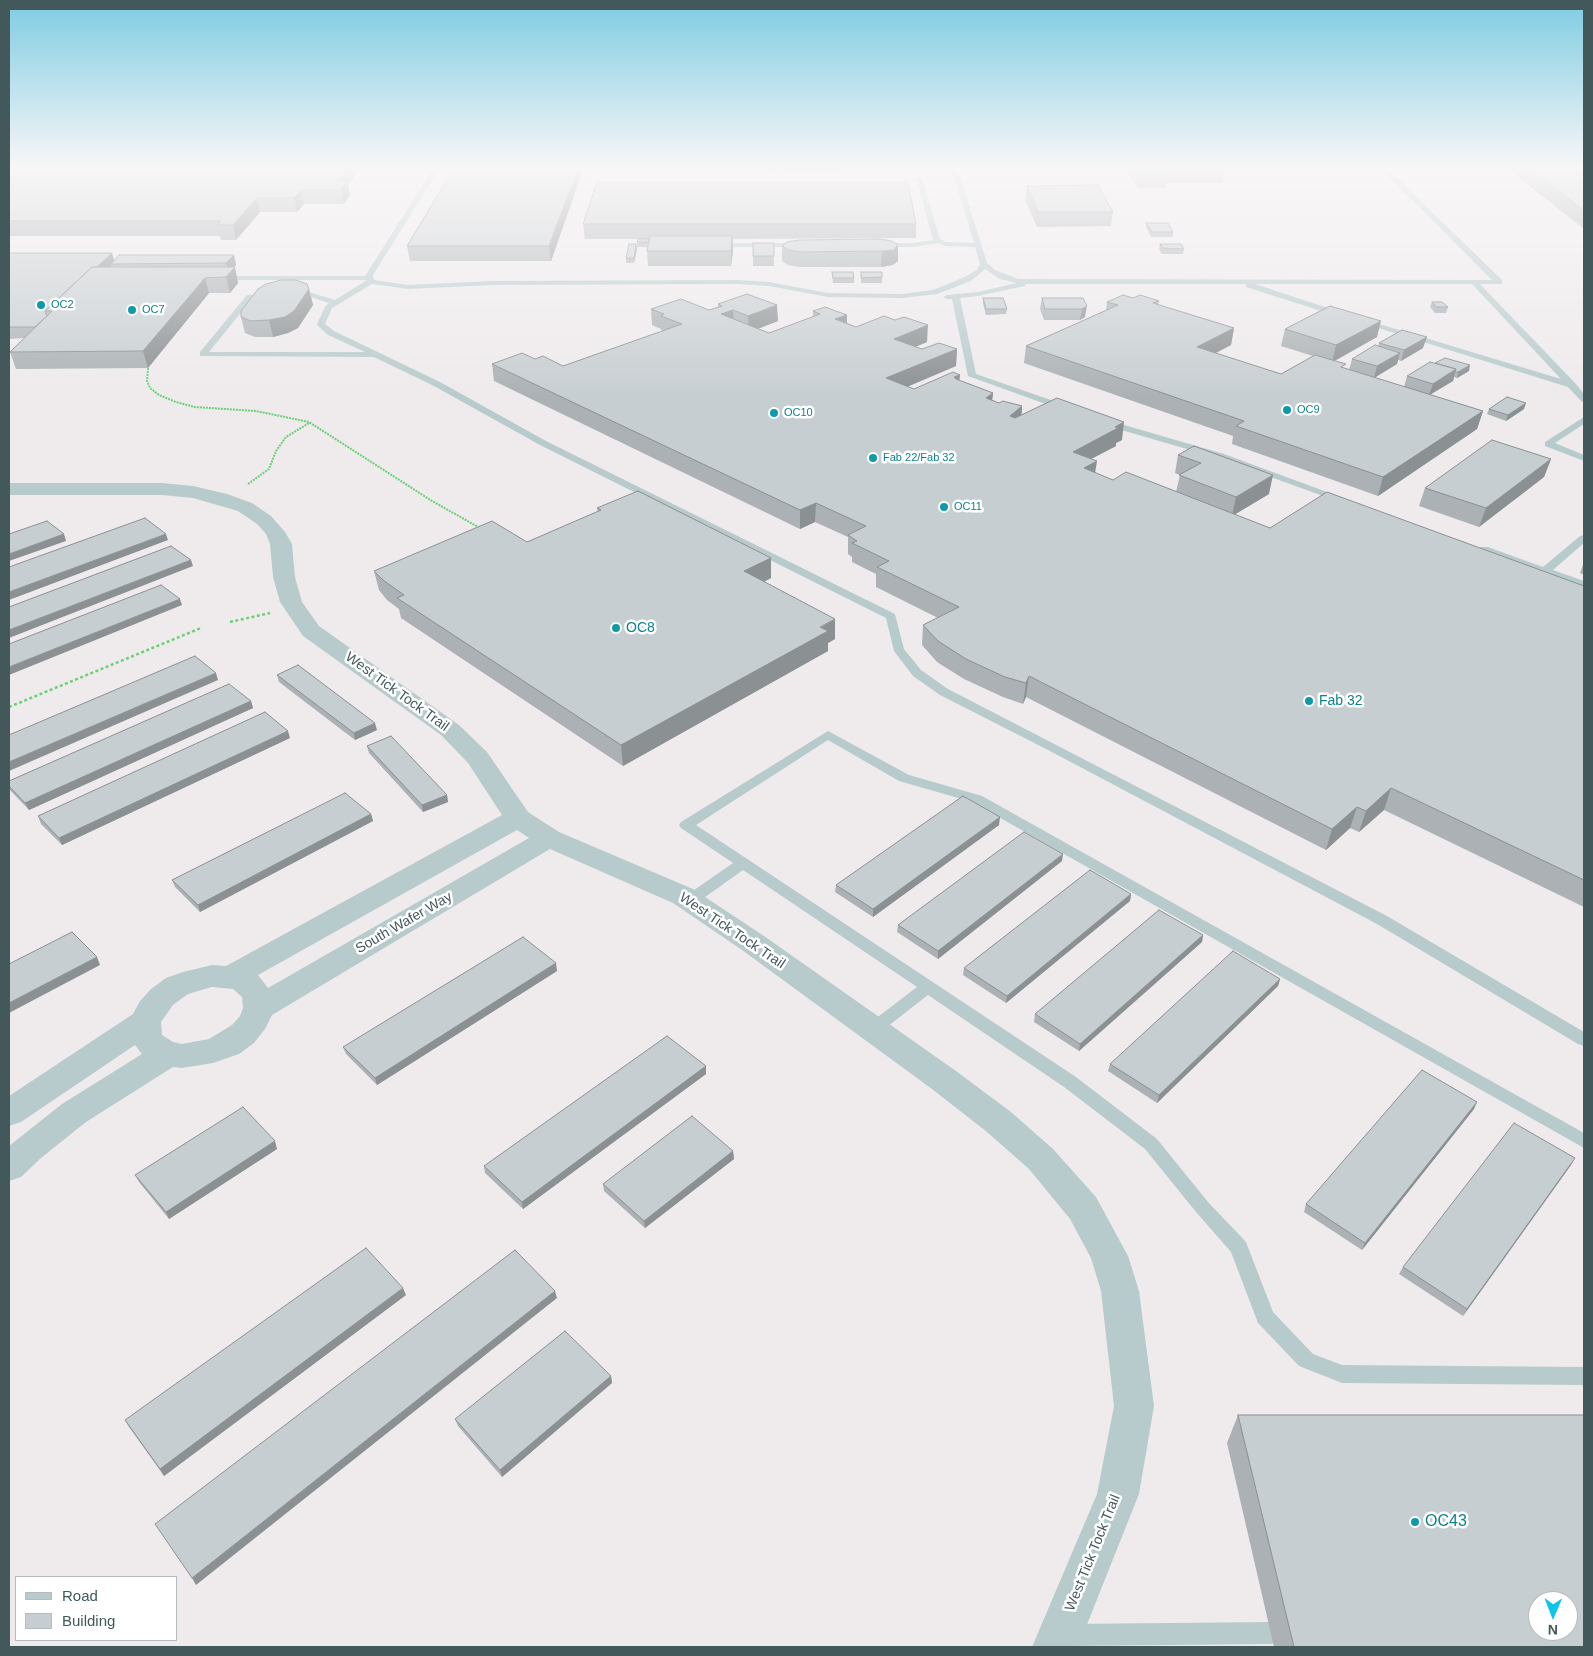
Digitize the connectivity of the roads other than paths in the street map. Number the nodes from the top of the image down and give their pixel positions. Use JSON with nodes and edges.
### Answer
{"nodes":[{"id":1,"x":390,"y":243,"type":"edge"},
{"id":2,"x":925,"y":243,"type":"edge"},
{"id":3,"x":951,"y":243,"type":"edge"},
{"id":4,"x":1460,"y":243,"type":"edge"},
{"id":5,"x":811,"y":245,"type":"edge"},
{"id":6,"x":866,"y":245,"type":"edge"},
{"id":7,"x":979,"y":245,"type":"joint"},
{"id":8,"x":716,"y":246,"type":"edge"},
{"id":9,"x":984,"y":264,"type":"junction"},
{"id":10,"x":214,"y":278,"type":"edge"},
{"id":11,"x":370,"y":279,"type":"junction"},
{"id":12,"x":1037,"y":282,"type":"junction"},
{"id":13,"x":1243,"y":282,"type":"junction"},
{"id":14,"x":1474,"y":282,"type":"junction"},
{"id":15,"x":903,"y":296,"type":"junction"},
{"id":16,"x":956,"y":297,"type":"junction"},
{"id":17,"x":336,"y":303,"type":"junction"},
{"id":18,"x":378,"y":355,"type":"junction"},
{"id":19,"x":1573,"y":386,"type":"junction"},
{"id":20,"x":1584,"y":399,"type":"edge"},
{"id":21,"x":1072,"y":410,"type":"edge"},
{"id":22,"x":1099,"y":420,"type":"edge"},
{"id":23,"x":1584,"y":420,"type":"edge"},
{"id":24,"x":1584,"y":458,"type":"edge"},
{"id":25,"x":9,"y":489,"type":"edge"},
{"id":26,"x":1350,"y":502,"type":"edge"},
{"id":27,"x":1584,"y":538,"type":"edge"},
{"id":28,"x":1471,"y":544,"type":"edge"},
{"id":29,"x":1545,"y":571,"type":"junction"},
{"id":30,"x":1584,"y":585,"type":"edge"},
{"id":31,"x":518,"y":818,"type":"junction"},
{"id":32,"x":549,"y":838,"type":"junction"},
{"id":33,"x":743,"y":863,"type":"junction"},
{"id":34,"x":689,"y":901,"type":"junction"},
{"id":35,"x":230,"y":977,"type":"junction"},
{"id":36,"x":928,"y":986,"type":"junction"},
{"id":37,"x":259,"y":1008,"type":"junction"},
{"id":38,"x":145,"y":1022,"type":"junction"},
{"id":39,"x":872,"y":1030,"type":"junction"},
{"id":40,"x":1584,"y":1040,"type":"edge"},
{"id":41,"x":168,"y":1054,"type":"junction"},
{"id":42,"x":9,"y":1114,"type":"edge"},
{"id":43,"x":1584,"y":1140,"type":"edge"},
{"id":44,"x":9,"y":1167,"type":"edge"},
{"id":45,"x":1584,"y":1376,"type":"edge"},
{"id":46,"x":1271,"y":1633,"type":"dead end"},
{"id":47,"x":1057,"y":1641,"type":"edge"}],
"edges":[{"from":1,"to":11,"type":"lane"},
{"from":2,"to":6,"type":"lane"},
{"from":3,"to":7,"type":"lane"},
{"from":4,"to":14,"type":"lane"},
{"from":5,"to":8,"type":"lane"},
{"from":7,"to":9,"type":"lane"},
{"from":9,"to":12,"type":"lane"},
{"from":9,"to":15,"type":"lane"},
{"from":10,"to":11,"type":"lane"},
{"from":11,"to":15,"type":"lane"},
{"from":11,"to":17,"type":"lane"},
{"from":12,"to":13,"type":"lane"},
{"from":12,"to":16,"type":"lane"},
{"from":13,"to":14,"type":"lane"},
{"from":13,"to":19,"type":"lane"},
{"from":14,"to":19,"type":"lane"},
{"from":15,"to":16,"type":"lane"},
{"from":16,"to":21,"type":"lane"},
{"from":17,"to":18,"type":"lane"},
{"from":17,"to":18,"type":"lane"},
{"from":18,"to":40,"type":"lane"},
{"from":19,"to":20,"type":"lane"},
{"from":22,"to":26,"type":"lane"},
{"from":23,"to":24,"type":"lane"},
{"from":25,"to":31,"type":"street","name":"West Tick Tock Trail"},
{"from":27,"to":29,"type":"lane"},
{"from":28,"to":29,"type":"lane"},
{"from":29,"to":30,"type":"lane"},
{"from":31,"to":32,"type":"street","name":"West Tick Tock Trail"},
{"from":31,"to":35,"type":"street"},
{"from":32,"to":34,"type":"street","name":"West Tick Tock Trail"},
{"from":32,"to":37,"type":"street","name":"South Wafer Way"},
{"from":33,"to":34,"type":"lane"},
{"from":33,"to":36,"type":"lane"},
{"from":33,"to":43,"type":"lane"},
{"from":34,"to":39,"type":"street","name":"West Tick Tock Trail"},
{"from":35,"to":37,"type":"street"},
{"from":35,"to":38,"type":"street"},
{"from":36,"to":39,"type":"lane"},
{"from":36,"to":45,"type":"lane"},
{"from":37,"to":41,"type":"street"},
{"from":38,"to":41,"type":"street"},
{"from":38,"to":42,"type":"street"},
{"from":39,"to":47,"type":"street","name":"West Tick Tock Trail"},
{"from":41,"to":44,"type":"street"},
{"from":46,"to":47,"type":"lane"}]}
